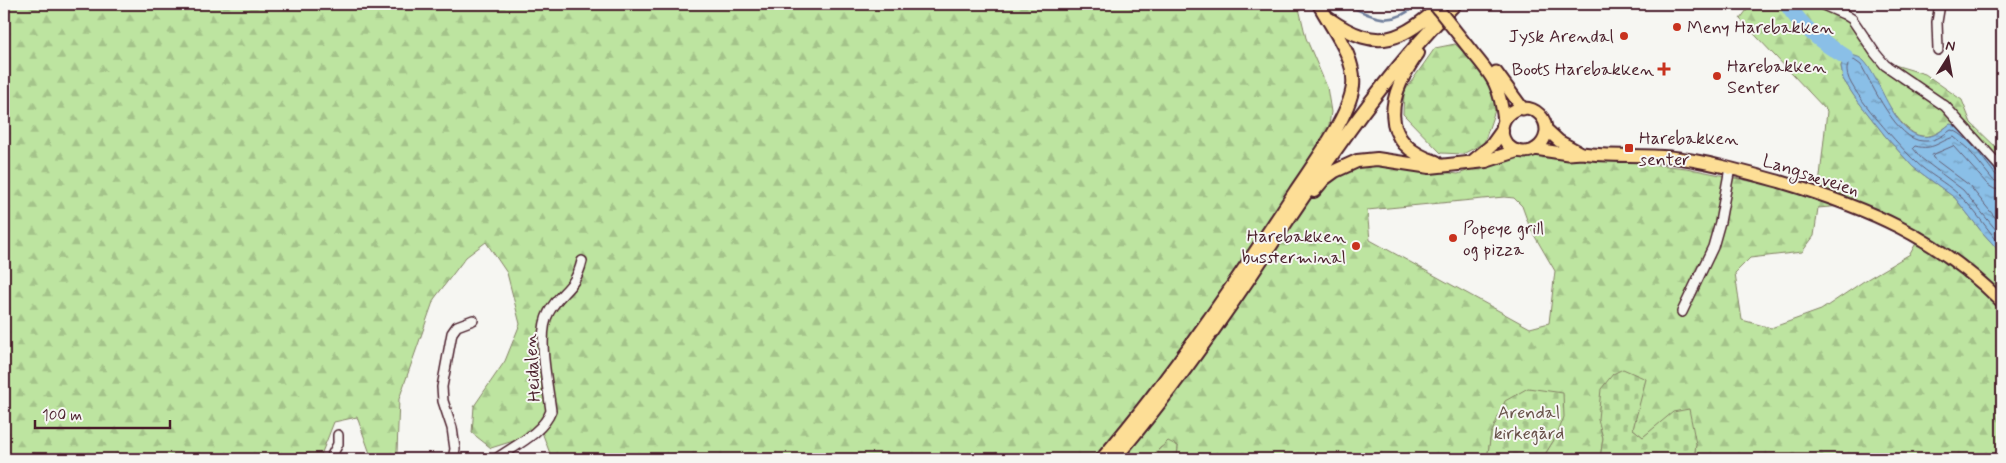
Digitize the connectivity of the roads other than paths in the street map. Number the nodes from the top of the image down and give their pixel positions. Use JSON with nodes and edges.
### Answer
{"nodes":[{"id":1,"x":1319,"y":4,"type":"edge"},
{"id":2,"x":1434,"y":4,"type":"edge"},
{"id":3,"x":1443,"y":4,"type":"edge"},
{"id":4,"x":1456,"y":4,"type":"edge"},
{"id":5,"x":1821,"y":4,"type":"edge"},
{"id":6,"x":1940,"y":4,"type":"edge"},
{"id":7,"x":1327,"y":18,"type":"junction"},
{"id":8,"x":1474,"y":50,"type":"junction"},
{"id":9,"x":1938,"y":50,"type":"dead end"},
{"id":10,"x":1523,"y":108,"type":"junction"},
{"id":11,"x":1503,"y":126,"type":"junction"},
{"id":12,"x":1546,"y":129,"type":"junction"},
{"id":13,"x":1535,"y":149,"type":"junction"},
{"id":14,"x":1517,"y":151,"type":"junction"},
{"id":15,"x":1582,"y":153,"type":"junction"},
{"id":16,"x":1473,"y":161,"type":"junction"},
{"id":17,"x":1443,"y":165,"type":"junction"},
{"id":18,"x":1730,"y":168,"type":"junction"},
{"id":19,"x":2002,"y":169,"type":"edge"},
{"id":20,"x":1306,"y":175,"type":"junction"},
{"id":21,"x":1274,"y":242,"type":"junction"},
{"id":22,"x":582,"y":261,"type":"dead end"},
{"id":23,"x":2002,"y":302,"type":"edge"},
{"id":24,"x":1682,"y":312,"type":"dead end"},
{"id":25,"x":473,"y":320,"type":"dead end"},
{"id":26,"x":338,"y":435,"type":"dead end"},
{"id":27,"x":330,"y":459,"type":"edge"},
{"id":28,"x":453,"y":459,"type":"edge"},
{"id":29,"x":496,"y":459,"type":"edge"},
{"id":30,"x":1102,"y":459,"type":"edge"},
{"id":31,"x":1114,"y":459,"type":"edge"}],
"edges":[{"from":1,"to":7,"type":"highway"},
{"from":2,"to":8,"type":"main road","bridge":true},
{"from":3,"to":7,"type":"highway"},
{"from":3,"to":8,"type":"main road"},
{"from":3,"to":20,"type":"highway"},
{"from":4,"to":17,"type":"highway"},
{"from":4,"to":21,"type":"highway"},
{"from":5,"to":19,"type":"street"},
{"from":6,"to":9,"type":"street"},
{"from":7,"to":20,"type":"highway"},
{"from":8,"to":10,"type":"main road"},
{"from":8,"to":11,"type":"main road"},
{"from":10,"to":11,"type":"main road"},
{"from":10,"to":12,"type":"main road"},
{"from":11,"to":14,"type":"main road"},
{"from":11,"to":16,"type":"highway"},
{"from":12,"to":13,"type":"main road"},
{"from":12,"to":15,"type":"main road","name":"Langsæveien"},
{"from":13,"to":14,"type":"main road"},
{"from":13,"to":15,"type":"main road","name":"Langsæveien"},
{"from":14,"to":16,"type":"highway"},
{"from":15,"to":18,"type":"main road","name":"Langsæveien"},
{"from":16,"to":17,"type":"highway"},
{"from":17,"to":21,"type":"highway"},
{"from":18,"to":23,"type":"main road","name":"Langsæveien"},
{"from":18,"to":24,"type":"street"},
{"from":20,"to":30,"type":"highway"},
{"from":21,"to":31,"type":"highway"},
{"from":22,"to":29,"type":"street","name":"Heidalen"},
{"from":25,"to":28,"type":"street"},
{"from":26,"to":27,"type":"street"}]}
